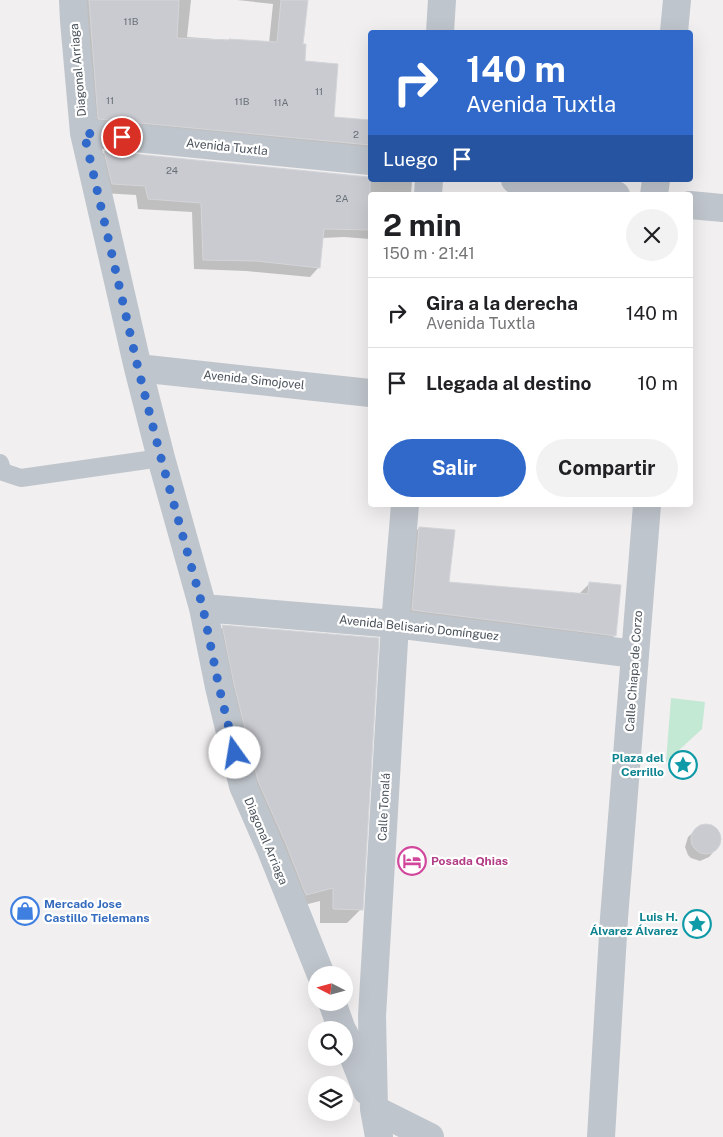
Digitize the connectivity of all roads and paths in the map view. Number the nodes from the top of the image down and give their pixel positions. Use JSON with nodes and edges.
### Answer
{"nodes":[{"id":1,"x":73,"y":0,"type":"edge"},
{"id":2,"x":442,"y":0,"type":"edge"},
{"id":3,"x":678,"y":0,"type":"edge"},
{"id":4,"x":440,"y":30,"type":"edge"},
{"id":5,"x":674,"y":30,"type":"edge"},
{"id":6,"x":84,"y":133,"type":"junction"},
{"id":7,"x":368,"y":161,"type":"edge"},
{"id":8,"x":528,"y":182,"type":"edge"},
{"id":9,"x":596,"y":192,"type":"edge"},
{"id":10,"x":693,"y":205,"type":"edge"},
{"id":11,"x":723,"y":208,"type":"edge"},
{"id":12,"x":138,"y":368,"type":"junction"},
{"id":13,"x":368,"y":393,"type":"edge"},
{"id":14,"x":161,"y":458,"type":"junction"},
{"id":15,"x":0,"y":463,"type":"edge"},
{"id":16,"x":405,"y":507,"type":"edge"},
{"id":17,"x":646,"y":507,"type":"edge"},
{"id":18,"x":203,"y":608,"type":"junction"},
{"id":19,"x":394,"y":624,"type":"junction"},
{"id":20,"x":635,"y":654,"type":"junction"},
{"id":21,"x":317,"y":966,"type":"edge"},
{"id":22,"x":353,"y":1057,"type":"edge"},
{"id":23,"x":374,"y":1109,"type":"junction"},
{"id":24,"x":379,"y":1137,"type":"edge"},
{"id":25,"x":430,"y":1137,"type":"edge"},
{"id":26,"x":601,"y":1137,"type":"edge"}],
"edges":[{"from":1,"to":6,"type":"street","name":"Diagonal Arriaga"},
{"from":2,"to":4,"type":"street"},
{"from":3,"to":5,"type":"street"},
{"from":6,"to":7,"type":"street","name":"Avenida Tuxtla"},
{"from":6,"to":12,"type":"street","name":"Diagonal Arriaga"},
{"from":8,"to":9,"type":"street"},
{"from":10,"to":11,"type":"street"},
{"from":12,"to":13,"type":"street","name":"Avenida Simojovel"},
{"from":12,"to":14,"type":"street","name":"Diagonal Arriaga"},
{"from":14,"to":15,"type":"lane"},
{"from":14,"to":18,"type":"street","name":"Diagonal Arriaga"},
{"from":16,"to":19,"type":"street","name":"Calle Tonalá"},
{"from":17,"to":20,"type":"street","name":"Calle Chiapa de Corzo"},
{"from":18,"to":19,"type":"street","name":"Avenida Belisario Domínguez"},
{"from":18,"to":21,"type":"street","name":"Diagonal Arriaga"},
{"from":19,"to":20,"type":"street","name":"Avenida Belisario Domínguez"},
{"from":19,"to":23,"type":"street","name":"Calle Tonalá"},
{"from":20,"to":26,"type":"street","name":"Calle Chiapa de Corzo"},
{"from":22,"to":23,"type":"street"},
{"from":23,"to":24,"type":"street"},
{"from":23,"to":25,"type":"street"}]}
